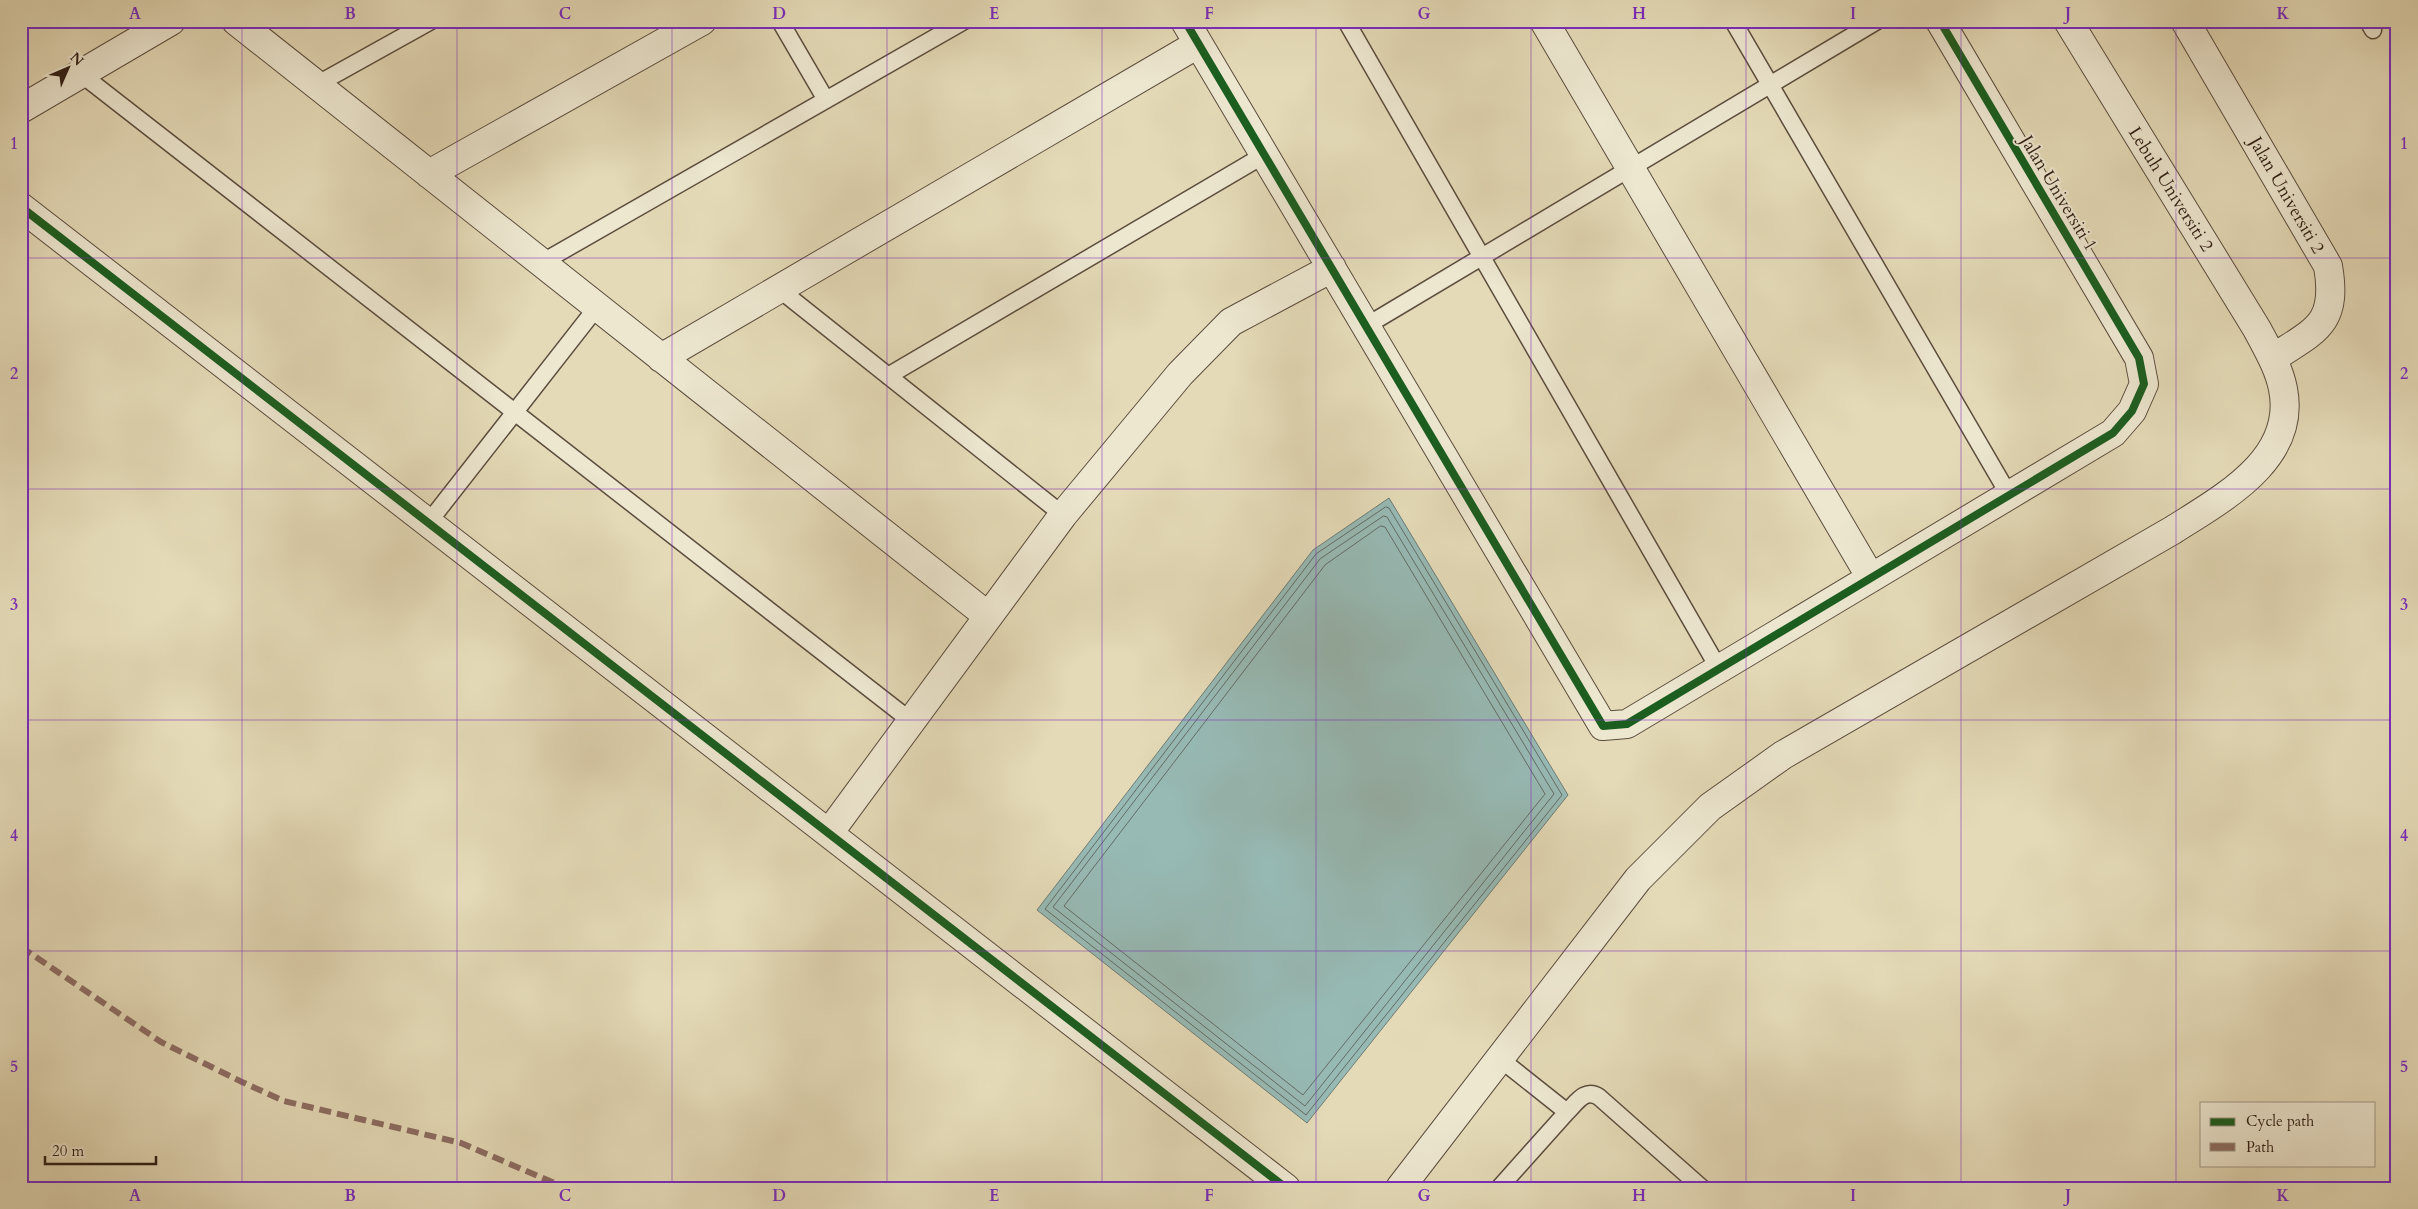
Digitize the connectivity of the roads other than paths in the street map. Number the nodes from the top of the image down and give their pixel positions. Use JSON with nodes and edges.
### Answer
{"nodes":[{"id":1,"x":171,"y":21,"type":"edge"},
{"id":2,"x":236,"y":21,"type":"edge"},
{"id":3,"x":431,"y":21,"type":"edge"},
{"id":4,"x":702,"y":21,"type":"edge"},
{"id":5,"x":780,"y":21,"type":"edge"},
{"id":6,"x":964,"y":21,"type":"edge"},
{"id":7,"x":1346,"y":21,"type":"edge"},
{"id":8,"x":1544,"y":21,"type":"edge"},
{"id":9,"x":1733,"y":21,"type":"edge"},
{"id":10,"x":1877,"y":21,"type":"edge"},
{"id":11,"x":1940,"y":21,"type":"edge"},
{"id":12,"x":2068,"y":21,"type":"edge"},
{"id":13,"x":2185,"y":21,"type":"edge"},
{"id":14,"x":1191,"y":33,"type":"edge"},
{"id":15,"x":81,"y":74,"type":"junction"},
{"id":16,"x":316,"y":85,"type":"junction"},
{"id":17,"x":1770,"y":85,"type":"junction"},
{"id":18,"x":826,"y":100,"type":"junction"},
{"id":19,"x":21,"y":109,"type":"edge"},
{"id":20,"x":1264,"y":155,"type":"junction"},
{"id":21,"x":1630,"y":168,"type":"junction"},
{"id":22,"x":429,"y":174,"type":"junction"},
{"id":23,"x":21,"y":207,"type":"edge"},
{"id":24,"x":1482,"y":257,"type":"junction"},
{"id":25,"x":541,"y":264,"type":"junction"},
{"id":26,"x":1332,"y":268,"type":"junction"},
{"id":27,"x":779,"y":289,"type":"junction"},
{"id":28,"x":597,"y":307,"type":"junction"},
{"id":29,"x":1366,"y":326,"type":"junction"},
{"id":30,"x":661,"y":358,"type":"junction"},
{"id":31,"x":2273,"y":358,"type":"junction"},
{"id":32,"x":888,"y":376,"type":"junction"},
{"id":33,"x":514,"y":412,"type":"junction"},
{"id":34,"x":2009,"y":495,"type":"junction"},
{"id":35,"x":1063,"y":515,"type":"junction"},
{"id":36,"x":428,"y":523,"type":"junction"},
{"id":37,"x":1870,"y":578,"type":"junction"},
{"id":38,"x":988,"y":616,"type":"junction"},
{"id":39,"x":1719,"y":669,"type":"junction"},
{"id":40,"x":911,"y":721,"type":"junction"},
{"id":41,"x":829,"y":833,"type":"junction"},
{"id":42,"x":1499,"y":1058,"type":"junction"},
{"id":43,"x":1567,"y":1112,"type":"junction"},
{"id":44,"x":1286,"y":1188,"type":"edge"},
{"id":45,"x":1400,"y":1188,"type":"edge"},
{"id":46,"x":1499,"y":1188,"type":"edge"},
{"id":47,"x":1702,"y":1188,"type":"edge"}],
"edges":[{"from":1,"to":15,"type":"street"},
{"from":2,"to":16,"type":"street"},
{"from":3,"to":16,"type":"lane"},
{"from":4,"to":22,"type":"street"},
{"from":5,"to":18,"type":"lane"},
{"from":6,"to":18,"type":"lane"},
{"from":7,"to":24,"type":"lane"},
{"from":8,"to":21,"type":"street"},
{"from":9,"to":17,"type":"lane"},
{"from":10,"to":17,"type":"lane"},
{"from":11,"to":34,"type":"street","name":"Jalan Universiti 1"},
{"from":12,"to":31,"type":"street","name":"Lebuh Universiti 2"},
{"from":13,"to":31,"type":"street","name":"Jalan Universiti 2"},
{"from":14,"to":20,"type":"street"},
{"from":14,"to":27,"type":"street"},
{"from":15,"to":19,"type":"street"},
{"from":15,"to":33,"type":"lane"},
{"from":16,"to":22,"type":"street"},
{"from":17,"to":21,"type":"lane"},
{"from":17,"to":34,"type":"lane"},
{"from":18,"to":25,"type":"lane"},
{"from":20,"to":26,"type":"street"},
{"from":20,"to":32,"type":"lane"},
{"from":21,"to":24,"type":"lane"},
{"from":21,"to":37,"type":"street"},
{"from":22,"to":25,"type":"street"},
{"from":23,"to":36,"type":"street"},
{"from":24,"to":29,"type":"lane"},
{"from":24,"to":39,"type":"lane"},
{"from":25,"to":28,"type":"street"},
{"from":26,"to":29,"type":"street"},
{"from":26,"to":35,"type":"street"},
{"from":27,"to":30,"type":"street"},
{"from":27,"to":32,"type":"lane"},
{"from":28,"to":30,"type":"street"},
{"from":28,"to":33,"type":"lane"},
{"from":29,"to":39,"type":"street"},
{"from":30,"to":38,"type":"street"},
{"from":31,"to":42,"type":"street","name":"Lebuh Universiti 2"},
{"from":32,"to":35,"type":"lane"},
{"from":33,"to":36,"type":"lane"},
{"from":33,"to":40,"type":"lane"},
{"from":34,"to":37,"type":"street"},
{"from":35,"to":38,"type":"street"},
{"from":36,"to":41,"type":"street"},
{"from":37,"to":39,"type":"street"},
{"from":38,"to":40,"type":"street"},
{"from":40,"to":41,"type":"street"},
{"from":41,"to":44,"type":"street"},
{"from":42,"to":43,"type":"lane"},
{"from":42,"to":45,"type":"street","name":"Lebuh Universiti 2"},
{"from":43,"to":46,"type":"lane"},
{"from":43,"to":47,"type":"lane"}]}
